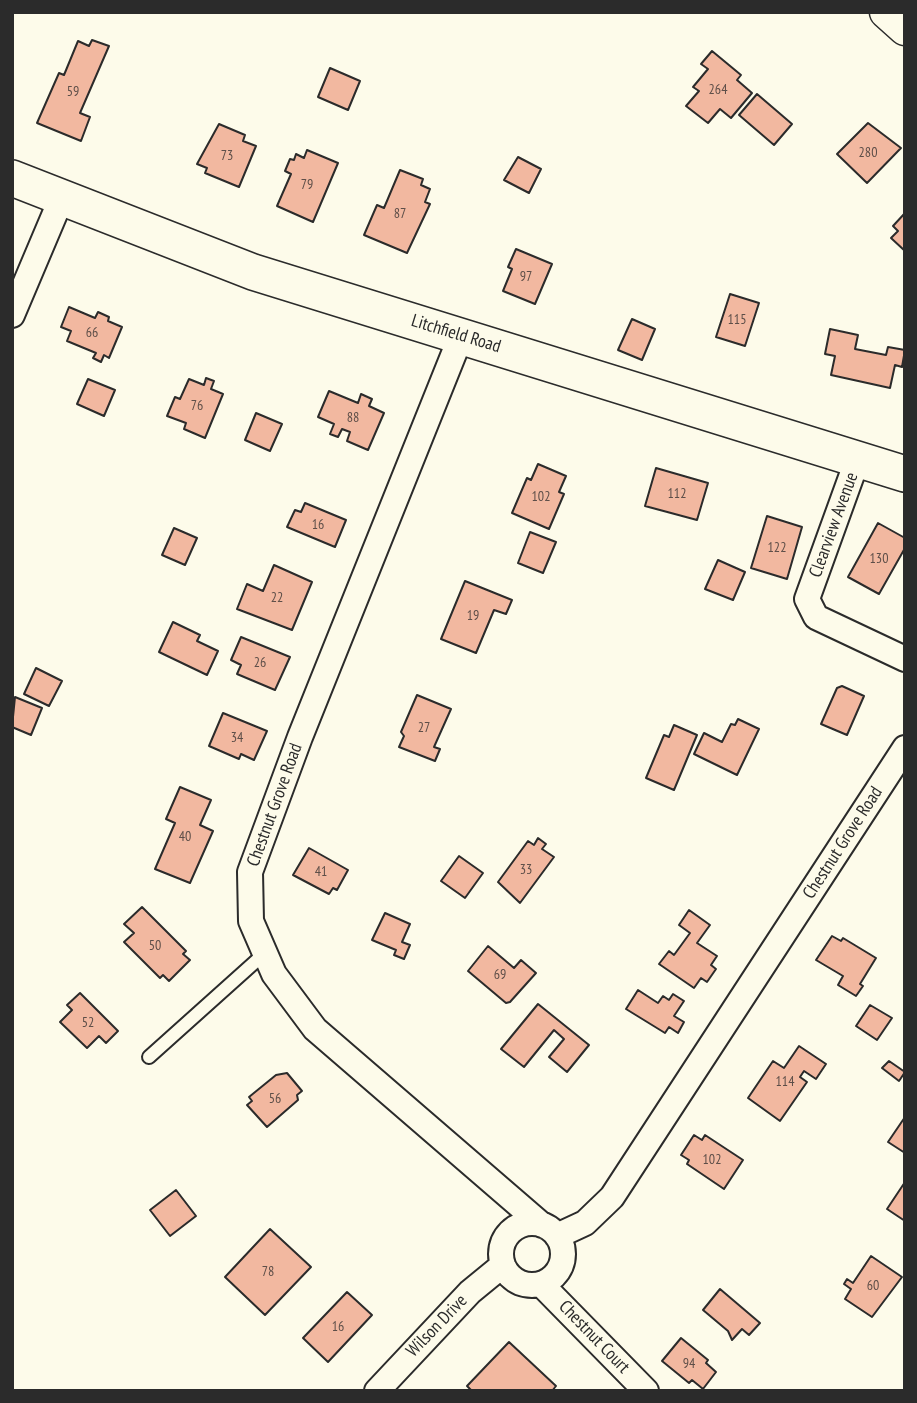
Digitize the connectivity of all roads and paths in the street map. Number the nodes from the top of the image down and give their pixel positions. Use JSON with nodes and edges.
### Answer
{"nodes":[{"id":1,"x":886,"y":12,"type":"edge"},
{"id":2,"x":905,"y":29,"type":"edge"},
{"id":3,"x":12,"y":178,"type":"edge"},
{"id":4,"x":62,"y":197,"type":"junction"},
{"id":5,"x":12,"y":315,"type":"edge"},
{"id":6,"x":461,"y":336,"type":"junction"},
{"id":7,"x":858,"y":458,"type":"junction"},
{"id":8,"x":905,"y":474,"type":"edge"},
{"id":9,"x":905,"y":659,"type":"edge"},
{"id":10,"x":905,"y":748,"type":"edge"},
{"id":11,"x":265,"y":953,"type":"junction"},
{"id":12,"x":149,"y":1057,"type":"dead end"},
{"id":13,"x":550,"y":1231,"type":"junction"},
{"id":14,"x":503,"y":1265,"type":"junction"},
{"id":15,"x":541,"y":1284,"type":"junction"},
{"id":16,"x":377,"y":1391,"type":"edge"},
{"id":17,"x":646,"y":1391,"type":"edge"}],
"edges":[{"from":1,"to":2,"type":"street"},
{"from":3,"to":4,"type":"main road","name":"Litchfield Road"},
{"from":4,"to":5,"type":"street"},
{"from":4,"to":6,"type":"main road","name":"Litchfield Road"},
{"from":6,"to":7,"type":"main road","name":"Litchfield Road"},
{"from":6,"to":11,"type":"street","name":"Chestnut Grove Road"},
{"from":7,"to":8,"type":"main road","name":"Litchfield Road"},
{"from":7,"to":9,"type":"street","name":"Clearview Avenue"},
{"from":10,"to":13,"type":"street","name":"Chestnut Grove Road"},
{"from":11,"to":12,"type":"lane"},
{"from":11,"to":13,"type":"street","name":"Chestnut Grove Road"},
{"from":13,"to":14,"type":"street","name":"Chestnut Grove Road"},
{"from":13,"to":15,"type":"street"},
{"from":14,"to":15,"type":"street"},
{"from":14,"to":16,"type":"street","name":"Wilson Drive"},
{"from":15,"to":17,"type":"street","name":"Chestnut Court"}]}
